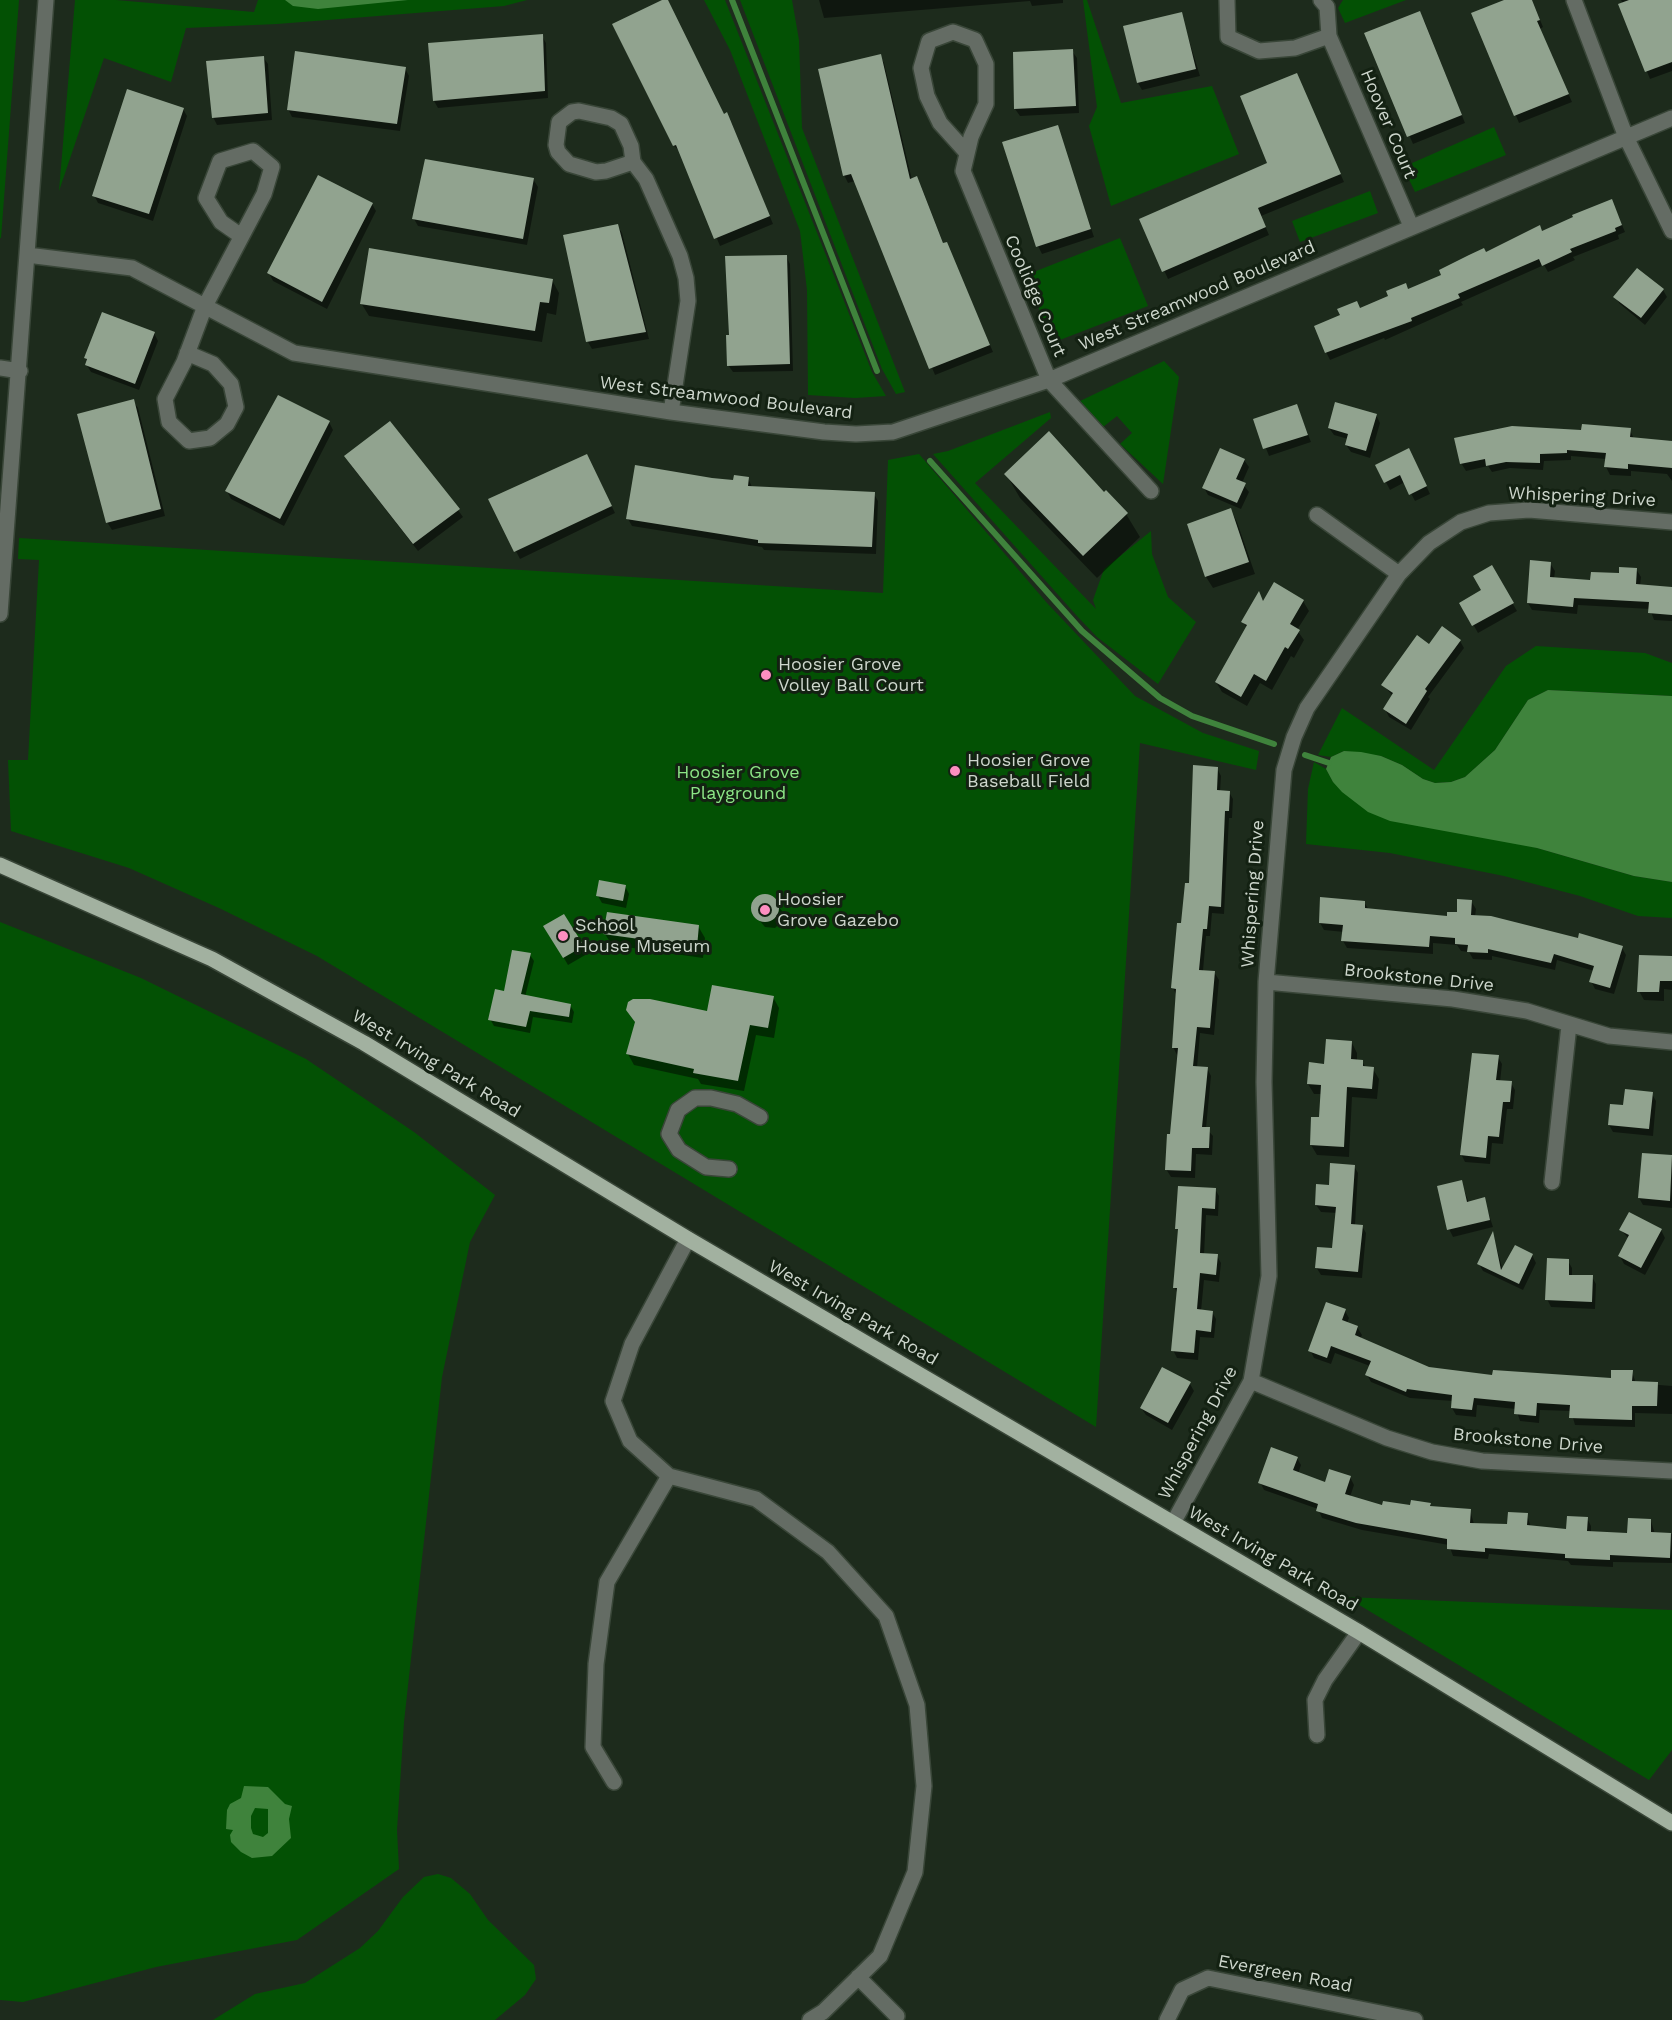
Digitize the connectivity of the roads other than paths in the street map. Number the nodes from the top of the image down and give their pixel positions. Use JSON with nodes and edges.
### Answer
{"nodes":[{"id":1,"x":46,"y":0,"type":"edge"},
{"id":2,"x":1227,"y":0,"type":"edge"},
{"id":3,"x":1321,"y":0,"type":"edge"},
{"id":4,"x":1574,"y":0,"type":"edge"},
{"id":5,"x":1329,"y":36,"type":"junction"},
{"id":6,"x":1672,"y":118,"type":"edge"},
{"id":7,"x":1626,"y":137,"type":"junction"},
{"id":8,"x":967,"y":153,"type":"junction"},
{"id":9,"x":633,"y":162,"type":"junction"},
{"id":10,"x":1411,"y":226,"type":"junction"},
{"id":11,"x":1672,"y":231,"type":"edge"},
{"id":12,"x":241,"y":236,"type":"junction"},
{"id":13,"x":27,"y":255,"type":"junction"},
{"id":14,"x":205,"y":306,"type":"junction"},
{"id":15,"x":187,"y":353,"type":"junction"},
{"id":16,"x":0,"y":368,"type":"edge"},
{"id":17,"x":20,"y":371,"type":"junction"},
{"id":18,"x":1049,"y":380,"type":"junction"},
{"id":19,"x":671,"y":412,"type":"junction"},
{"id":20,"x":1151,"y":491,"type":"dead end"},
{"id":21,"x":1317,"y":515,"type":"dead end"},
{"id":22,"x":1672,"y":522,"type":"edge"},
{"id":23,"x":1399,"y":574,"type":"junction"},
{"id":24,"x":0,"y":614,"type":"edge"},
{"id":25,"x":0,"y":865,"type":"edge"},
{"id":26,"x":1266,"y":982,"type":"junction"},
{"id":27,"x":1569,"y":1025,"type":"junction"},
{"id":28,"x":1672,"y":1042,"type":"edge"},
{"id":29,"x":760,"y":1117,"type":"dead end"},
{"id":30,"x":729,"y":1169,"type":"dead end"},
{"id":31,"x":1552,"y":1182,"type":"dead end"},
{"id":32,"x":688,"y":1239,"type":"junction"},
{"id":33,"x":1251,"y":1381,"type":"junction"},
{"id":34,"x":1672,"y":1471,"type":"edge"},
{"id":35,"x":669,"y":1476,"type":"junction"},
{"id":36,"x":1173,"y":1523,"type":"junction"},
{"id":37,"x":1359,"y":1632,"type":"junction"},
{"id":38,"x":1317,"y":1735,"type":"dead end"},
{"id":39,"x":614,"y":1782,"type":"dead end"},
{"id":40,"x":1672,"y":1823,"type":"edge"},
{"id":41,"x":858,"y":1977,"type":"junction"},
{"id":42,"x":897,"y":2016,"type":"dead end"},
{"id":43,"x":810,"y":2020,"type":"edge"},
{"id":44,"x":1167,"y":2020,"type":"edge"},
{"id":45,"x":1415,"y":2020,"type":"edge"}],
"edges":[{"from":1,"to":13,"type":"street"},
{"from":2,"to":5,"type":"street"},
{"from":3,"to":5,"type":"street","name":"Hoover Court"},
{"from":4,"to":7,"type":"street"},
{"from":5,"to":10,"type":"street","name":"Hoover Court"},
{"from":6,"to":7,"type":"street","name":"West Streamwood Boulevard"},
{"from":7,"to":10,"type":"street","name":"West Streamwood Boulevard"},
{"from":7,"to":11,"type":"street"},
{"from":8,"to":8,"type":"street","name":"Coolidge Court"},
{"from":8,"to":18,"type":"street","name":"Coolidge Court"},
{"from":9,"to":9,"type":"street"},
{"from":9,"to":19,"type":"street"},
{"from":10,"to":18,"type":"street","name":"West Streamwood Boulevard"},
{"from":12,"to":12,"type":"street"},
{"from":12,"to":14,"type":"street"},
{"from":13,"to":14,"type":"street","name":"West Streamwood Boulevard"},
{"from":13,"to":17,"type":"street"},
{"from":14,"to":15,"type":"street"},
{"from":14,"to":19,"type":"street","name":"West Streamwood Boulevard"},
{"from":15,"to":15,"type":"street"},
{"from":16,"to":17,"type":"street"},
{"from":17,"to":24,"type":"street"},
{"from":18,"to":19,"type":"street","name":"West Streamwood Boulevard"},
{"from":18,"to":20,"type":"street","name":"Coolidge Court"},
{"from":21,"to":23,"type":"street"},
{"from":22,"to":23,"type":"street","name":"Whispering Drive"},
{"from":23,"to":26,"type":"street","name":"Whispering Drive"},
{"from":25,"to":32,"type":"main road","name":"West Irving Park Road"},
{"from":26,"to":27,"type":"street","name":"Brookstone Drive"},
{"from":26,"to":33,"type":"street","name":"Whispering Drive"},
{"from":27,"to":28,"type":"street","name":"Brookstone Drive"},
{"from":27,"to":31,"type":"street"},
{"from":29,"to":30,"type":"street"},
{"from":32,"to":35,"type":"street"},
{"from":32,"to":36,"type":"main road","name":"West Irving Park Road"},
{"from":33,"to":34,"type":"street","name":"Brookstone Drive"},
{"from":33,"to":36,"type":"street","name":"Whispering Drive"},
{"from":35,"to":39,"type":"street"},
{"from":35,"to":41,"type":"street"},
{"from":36,"to":37,"type":"main road","name":"West Irving Park Road"},
{"from":37,"to":38,"type":"street"},
{"from":37,"to":40,"type":"main road","name":"West Irving Park Road"},
{"from":41,"to":42,"type":"street"},
{"from":41,"to":43,"type":"street"},
{"from":44,"to":45,"type":"street","name":"Evergreen Road"}]}
